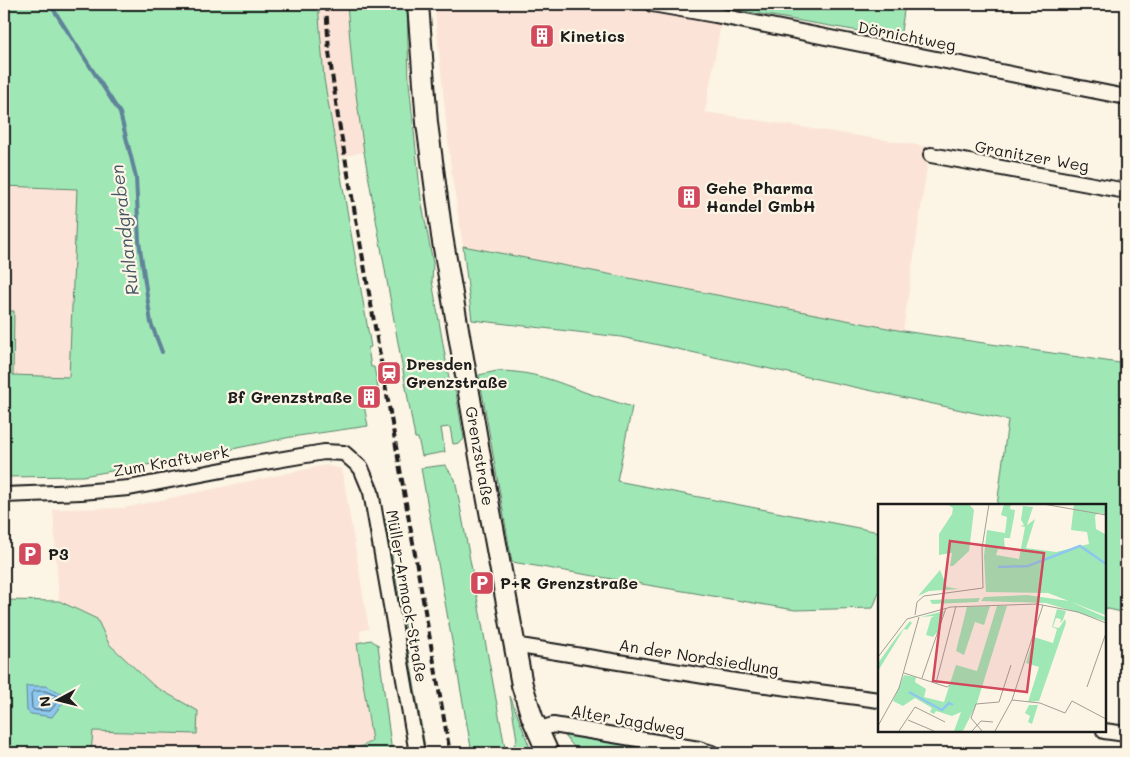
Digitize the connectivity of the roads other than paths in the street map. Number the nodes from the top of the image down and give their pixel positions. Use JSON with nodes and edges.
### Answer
{"nodes":[{"id":1,"x":418,"y":4,"type":"edge"},
{"id":2,"x":652,"y":4,"type":"edge"},
{"id":3,"x":1126,"y":97,"type":"edge"},
{"id":4,"x":931,"y":155,"type":"dead end"},
{"id":5,"x":1126,"y":191,"type":"edge"},
{"id":6,"x":344,"y":453,"type":"joint"},
{"id":7,"x":4,"y":496,"type":"edge"},
{"id":8,"x":514,"y":646,"type":"junction"},
{"id":9,"x":878,"y":700,"type":"edge"},
{"id":10,"x":537,"y":730,"type":"junction"},
{"id":11,"x":1105,"y":731,"type":"edge"},
{"id":12,"x":1126,"y":734,"type":"edge"},
{"id":13,"x":417,"y":753,"type":"edge"},
{"id":14,"x":548,"y":753,"type":"edge"},
{"id":15,"x":712,"y":753,"type":"edge"}],
"edges":[{"from":1,"to":8,"type":"main road","name":"Grenzstraße"},
{"from":2,"to":3,"type":"street","name":"Dörnichtweg"},
{"from":4,"to":5,"type":"street","name":"Granitzer Weg"},
{"from":6,"to":7,"type":"street","name":"Zum Kraftwerk"},
{"from":6,"to":13,"type":"street","name":"Müller-Armack-Straße"},
{"from":8,"to":9,"type":"street","name":"An der Nordsiedlung"},
{"from":8,"to":10,"type":"main road","name":"Grenzstraße"},
{"from":10,"to":14,"type":"main road","name":"Grenzstraße"},
{"from":10,"to":15,"type":"street","name":"Alter Jagdweg"},
{"from":11,"to":12,"type":"street"}]}
